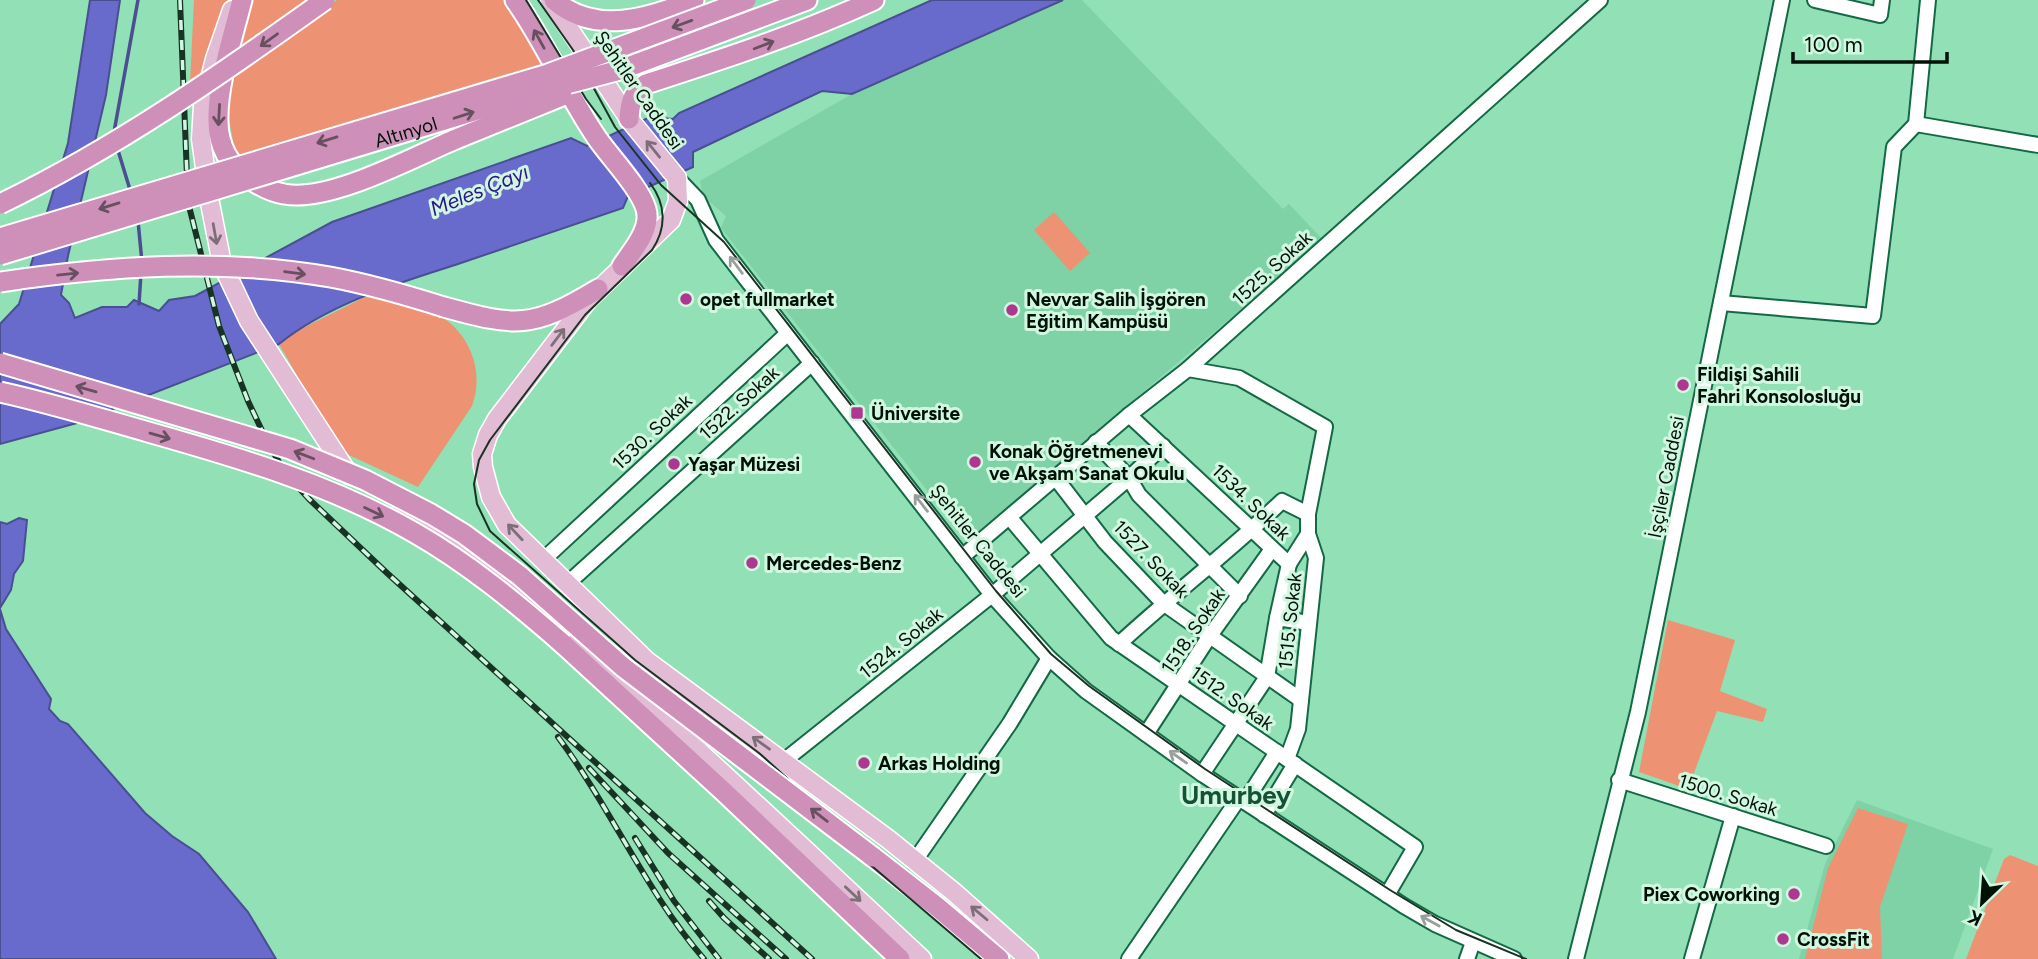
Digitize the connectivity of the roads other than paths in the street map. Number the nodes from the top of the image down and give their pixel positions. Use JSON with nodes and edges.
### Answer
{"nodes":[{"id":1,"x":236,"y":0,"type":"edge"},
{"id":2,"x":242,"y":0,"type":"edge"},
{"id":3,"x":325,"y":0,"type":"edge"},
{"id":4,"x":515,"y":0,"type":"edge"},
{"id":5,"x":552,"y":0,"type":"edge"},
{"id":6,"x":694,"y":0,"type":"edge"},
{"id":7,"x":746,"y":0,"type":"edge"},
{"id":8,"x":874,"y":0,"type":"edge"},
{"id":9,"x":1600,"y":0,"type":"edge"},
{"id":10,"x":1782,"y":0,"type":"edge"},
{"id":11,"x":1815,"y":0,"type":"edge"},
{"id":12,"x":1882,"y":0,"type":"edge"},
{"id":13,"x":1928,"y":0,"type":"edge"},
{"id":14,"x":800,"y":3,"type":"edge"},
{"id":15,"x":620,"y":70,"type":"junction"},
{"id":16,"x":629,"y":119,"type":"junction"},
{"id":17,"x":1916,"y":124,"type":"junction"},
{"id":18,"x":2038,"y":145,"type":"edge"},
{"id":19,"x":677,"y":178,"type":"junction"},
{"id":20,"x":0,"y":204,"type":"edge"},
{"id":21,"x":0,"y":238,"type":"edge"},
{"id":22,"x":0,"y":255,"type":"edge"},
{"id":23,"x":622,"y":267,"type":"junction"},
{"id":24,"x":0,"y":282,"type":"edge"},
{"id":25,"x":598,"y":289,"type":"junction"},
{"id":26,"x":1721,"y":303,"type":"junction"},
{"id":27,"x":788,"y":333,"type":"junction"},
{"id":28,"x":0,"y":363,"type":"edge"},
{"id":29,"x":812,"y":363,"type":"junction"},
{"id":30,"x":1188,"y":369,"type":"junction"},
{"id":31,"x":0,"y":392,"type":"edge"},
{"id":32,"x":1129,"y":415,"type":"junction"},
{"id":33,"x":1096,"y":442,"type":"junction"},
{"id":34,"x":1163,"y":446,"type":"junction"},
{"id":35,"x":1055,"y":477,"type":"junction"},
{"id":36,"x":1129,"y":478,"type":"junction"},
{"id":37,"x":1308,"y":514,"type":"junction"},
{"id":38,"x":1085,"y":516,"type":"junction"},
{"id":39,"x":1010,"y":517,"type":"junction"},
{"id":40,"x":1252,"y":530,"type":"junction"},
{"id":41,"x":1308,"y":534,"type":"junction"},
{"id":42,"x":1272,"y":549,"type":"junction"},
{"id":43,"x":1039,"y":554,"type":"junction"},
{"id":44,"x":962,"y":557,"type":"junction"},
{"id":45,"x":542,"y":560,"type":"junction"},
{"id":46,"x":1209,"y":564,"type":"junction"},
{"id":47,"x":1289,"y":564,"type":"junction"},
{"id":48,"x":567,"y":584,"type":"junction"},
{"id":49,"x":992,"y":595,"type":"junction"},
{"id":50,"x":1240,"y":596,"type":"junction"},
{"id":51,"x":1163,"y":603,"type":"junction"},
{"id":52,"x":1277,"y":618,"type":"junction"},
{"id":53,"x":1309,"y":623,"type":"junction"},
{"id":54,"x":1209,"y":637,"type":"junction"},
{"id":55,"x":1119,"y":643,"type":"junction"},
{"id":56,"x":1049,"y":658,"type":"junction"},
{"id":57,"x":1267,"y":677,"type":"junction"},
{"id":58,"x":1180,"y":685,"type":"junction"},
{"id":59,"x":1301,"y":701,"type":"junction"},
{"id":60,"x":1236,"y":724,"type":"junction"},
{"id":61,"x":1146,"y":734,"type":"junction"},
{"id":62,"x":1286,"y":758,"type":"junction"},
{"id":63,"x":785,"y":760,"type":"junction"},
{"id":64,"x":1202,"y":774,"type":"junction"},
{"id":65,"x":1619,"y":780,"type":"junction"},
{"id":66,"x":1242,"y":800,"type":"junction"},
{"id":67,"x":1264,"y":815,"type":"junction"},
{"id":68,"x":1733,"y":816,"type":"junction"},
{"id":69,"x":1826,"y":845,"type":"dead end"},
{"id":70,"x":914,"y":862,"type":"junction"},
{"id":71,"x":1387,"y":895,"type":"junction"},
{"id":72,"x":1473,"y":942,"type":"junction"},
{"id":73,"x":900,"y":959,"type":"edge"},
{"id":74,"x":922,"y":959,"type":"edge"},
{"id":75,"x":999,"y":959,"type":"edge"},
{"id":76,"x":1029,"y":959,"type":"edge"},
{"id":77,"x":1129,"y":959,"type":"edge"},
{"id":78,"x":1467,"y":959,"type":"edge"},
{"id":79,"x":1514,"y":959,"type":"edge"},
{"id":80,"x":1576,"y":959,"type":"edge"},
{"id":81,"x":1692,"y":959,"type":"edge"}],
"edges":[{"from":1,"to":74,"type":"main road","one_way":true},
{"from":2,"to":15,"type":"highway","one_way":true,"bridge":true},
{"from":3,"to":20,"type":"highway","one_way":true,"bridge":true},
{"from":23,"to":4,"type":"highway","one_way":true},
{"from":5,"to":6,"type":"highway"},
{"from":5,"to":16,"type":"main road","name":"Şehitler Caddesi"},
{"from":7,"to":21,"type":"highway","name":"Altınyol","one_way":true,"bridge":true},
{"from":16,"to":8,"type":"highway","one_way":true},
{"from":9,"to":30,"type":"street","name":"1525. Sokak"},
{"from":10,"to":26,"type":"street","name":"İşçiler Caddesi"},
{"from":11,"to":12,"type":"street"},
{"from":13,"to":17,"type":"street"},
{"from":14,"to":15,"type":"highway","name":"Altınyol"},
{"from":22,"to":15,"type":"highway","name":"Altınyol","one_way":true,"bridge":true},
{"from":19,"to":16,"type":"main road","name":"Şehitler Caddesi","one_way":true},
{"from":17,"to":18,"type":"street"},
{"from":17,"to":26,"type":"street"},
{"from":19,"to":23,"type":"main road"},
{"from":27,"to":19,"type":"street","name":"Şehitler Caddesi","one_way":true},
{"from":23,"to":25,"type":"main road"},
{"from":24,"to":25,"type":"highway","one_way":true,"bridge":true},
{"from":45,"to":25,"type":"main road","one_way":true},
{"from":26,"to":65,"type":"street","name":"İşçiler Caddesi"},
{"from":27,"to":29,"type":"street","name":"Şehitler Caddesi"},
{"from":27,"to":45,"type":"street","name":"1530. Sokak"},
{"from":75,"to":28,"type":"highway","one_way":true,"bridge":true},
{"from":44,"to":29,"type":"street","name":"Şehitler Caddesi","one_way":true},
{"from":29,"to":48,"type":"street","name":"1522. Sokak"},
{"from":30,"to":32,"type":"street","name":"1525. Sokak"},
{"from":30,"to":37,"type":"street","name":"1515. Sokak"},
{"from":31,"to":73,"type":"highway","one_way":true,"bridge":true},
{"from":32,"to":33,"type":"street","name":"1525. Sokak"},
{"from":32,"to":34,"type":"street","name":"1534. Sokak"},
{"from":33,"to":35,"type":"street","name":"1525. Sokak"},
{"from":33,"to":36,"type":"street"},
{"from":34,"to":36,"type":"street","name":"1524. Sokak"},
{"from":34,"to":40,"type":"street","name":"1534. Sokak"},
{"from":35,"to":38,"type":"street","name":"1527. Sokak"},
{"from":35,"to":39,"type":"street","name":"1525. Sokak"},
{"from":36,"to":38,"type":"street","name":"1524. Sokak"},
{"from":36,"to":46,"type":"street"},
{"from":37,"to":40,"type":"street"},
{"from":37,"to":41,"type":"street","name":"1515. Sokak"},
{"from":38,"to":43,"type":"street","name":"1524. Sokak"},
{"from":38,"to":51,"type":"street","name":"1527. Sokak"},
{"from":39,"to":43,"type":"street","name":"1512. Sokak"},
{"from":39,"to":44,"type":"street","name":"1525. Sokak"},
{"from":40,"to":42,"type":"street","name":"1534. Sokak"},
{"from":40,"to":46,"type":"street"},
{"from":41,"to":47,"type":"street","name":"1534. Sokak"},
{"from":41,"to":53,"type":"street","name":"1515. Sokak"},
{"from":42,"to":47,"type":"street","name":"1534. Sokak"},
{"from":42,"to":50,"type":"street","name":"1518. Sokak"},
{"from":43,"to":49,"type":"street","name":"1524. Sokak"},
{"from":43,"to":55,"type":"street","name":"1512. Sokak"},
{"from":44,"to":49,"type":"street","name":"Şehitler Caddesi"},
{"from":45,"to":48,"type":"main road"},
{"from":46,"to":50,"type":"street"},
{"from":46,"to":51,"type":"street"},
{"from":47,"to":52,"type":"street"},
{"from":63,"to":48,"type":"main road","one_way":true},
{"from":49,"to":56,"type":"street","name":"Şehitler Caddesi"},
{"from":49,"to":63,"type":"street","name":"1524. Sokak"},
{"from":50,"to":54,"type":"street","name":"1518. Sokak"},
{"from":51,"to":54,"type":"street","name":"1527. Sokak"},
{"from":51,"to":55,"type":"street"},
{"from":52,"to":53,"type":"street"},
{"from":52,"to":57,"type":"street"},
{"from":53,"to":59,"type":"street","name":"1515. Sokak"},
{"from":54,"to":57,"type":"street","name":"1527. Sokak"},
{"from":54,"to":58,"type":"street","name":"1518. Sokak"},
{"from":55,"to":58,"type":"street","name":"1512. Sokak"},
{"from":56,"to":61,"type":"street","name":"Şehitler Caddesi"},
{"from":56,"to":70,"type":"street"},
{"from":57,"to":59,"type":"street","name":"1527. Sokak"},
{"from":57,"to":60,"type":"street"},
{"from":58,"to":60,"type":"street","name":"1512. Sokak"},
{"from":58,"to":61,"type":"street","name":"1518. Sokak"},
{"from":59,"to":62,"type":"street","name":"1515. Sokak"},
{"from":60,"to":62,"type":"street","name":"1512. Sokak"},
{"from":60,"to":64,"type":"street"},
{"from":64,"to":61,"type":"street","name":"Şehitler Caddesi","one_way":true},
{"from":62,"to":66,"type":"street"},
{"from":62,"to":67,"type":"street","name":"1515. Sokak"},
{"from":62,"to":71,"type":"street","name":"1512. Sokak"},
{"from":63,"to":70,"type":"main road"},
{"from":64,"to":66,"type":"street","name":"Şehitler Caddesi"},
{"from":65,"to":68,"type":"street","name":"1500. Sokak"},
{"from":65,"to":80,"type":"street","name":"İşçiler Caddesi"},
{"from":66,"to":67,"type":"street","name":"Şehitler Caddesi"},
{"from":66,"to":77,"type":"street"},
{"from":67,"to":71,"type":"street","name":"Şehitler Caddesi"},
{"from":68,"to":69,"type":"street","name":"1500. Sokak"},
{"from":68,"to":81,"type":"street"},
{"from":76,"to":70,"type":"main road","one_way":true},
{"from":72,"to":71,"type":"street","name":"Şehitler Caddesi","one_way":true},
{"from":72,"to":78,"type":"street"},
{"from":72,"to":79,"type":"street","name":"Şehitler Caddesi"}]}
